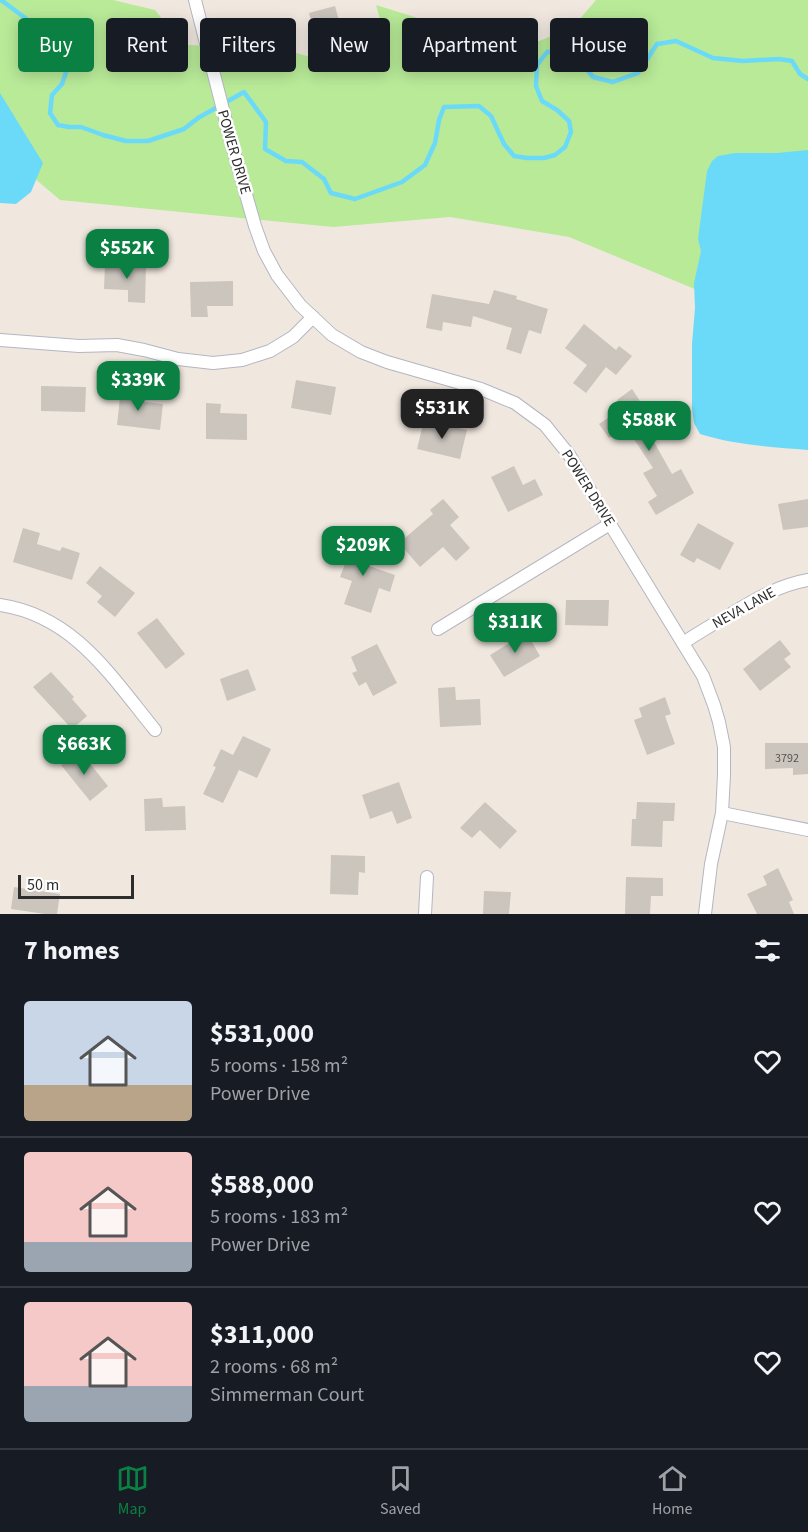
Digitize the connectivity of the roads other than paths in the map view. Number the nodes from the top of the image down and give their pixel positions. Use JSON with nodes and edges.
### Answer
{"nodes":[{"id":1,"x":195,"y":0,"type":"edge"},
{"id":2,"x":313,"y":317,"type":"junction"},
{"id":3,"x":0,"y":340,"type":"edge"},
{"id":4,"x":610,"y":524,"type":"junction"},
{"id":5,"x":808,"y":580,"type":"edge"},
{"id":6,"x":0,"y":605,"type":"edge"},
{"id":7,"x":438,"y":629,"type":"dead end"},
{"id":8,"x":683,"y":643,"type":"junction"},
{"id":9,"x":155,"y":730,"type":"dead end"},
{"id":10,"x":722,"y":813,"type":"junction"},
{"id":11,"x":808,"y":830,"type":"edge"},
{"id":12,"x":428,"y":877,"type":"dead end"},
{"id":13,"x":425,"y":914,"type":"edge"},
{"id":14,"x":705,"y":914,"type":"edge"}],
"edges":[{"from":1,"to":2,"type":"street","name":"POWER DRIVE"},
{"from":2,"to":3,"type":"street"},
{"from":2,"to":4,"type":"street","name":"POWER DRIVE"},
{"from":4,"to":7,"type":"street"},
{"from":4,"to":8,"type":"street","name":"POWER DRIVE"},
{"from":5,"to":8,"type":"street","name":"NEVA LANE"},
{"from":6,"to":9,"type":"street"},
{"from":8,"to":10,"type":"street","name":"POWER DRIVE"},
{"from":10,"to":11,"type":"street"},
{"from":10,"to":14,"type":"street","name":"POWER DRIVE"},
{"from":12,"to":13,"type":"street"}]}
